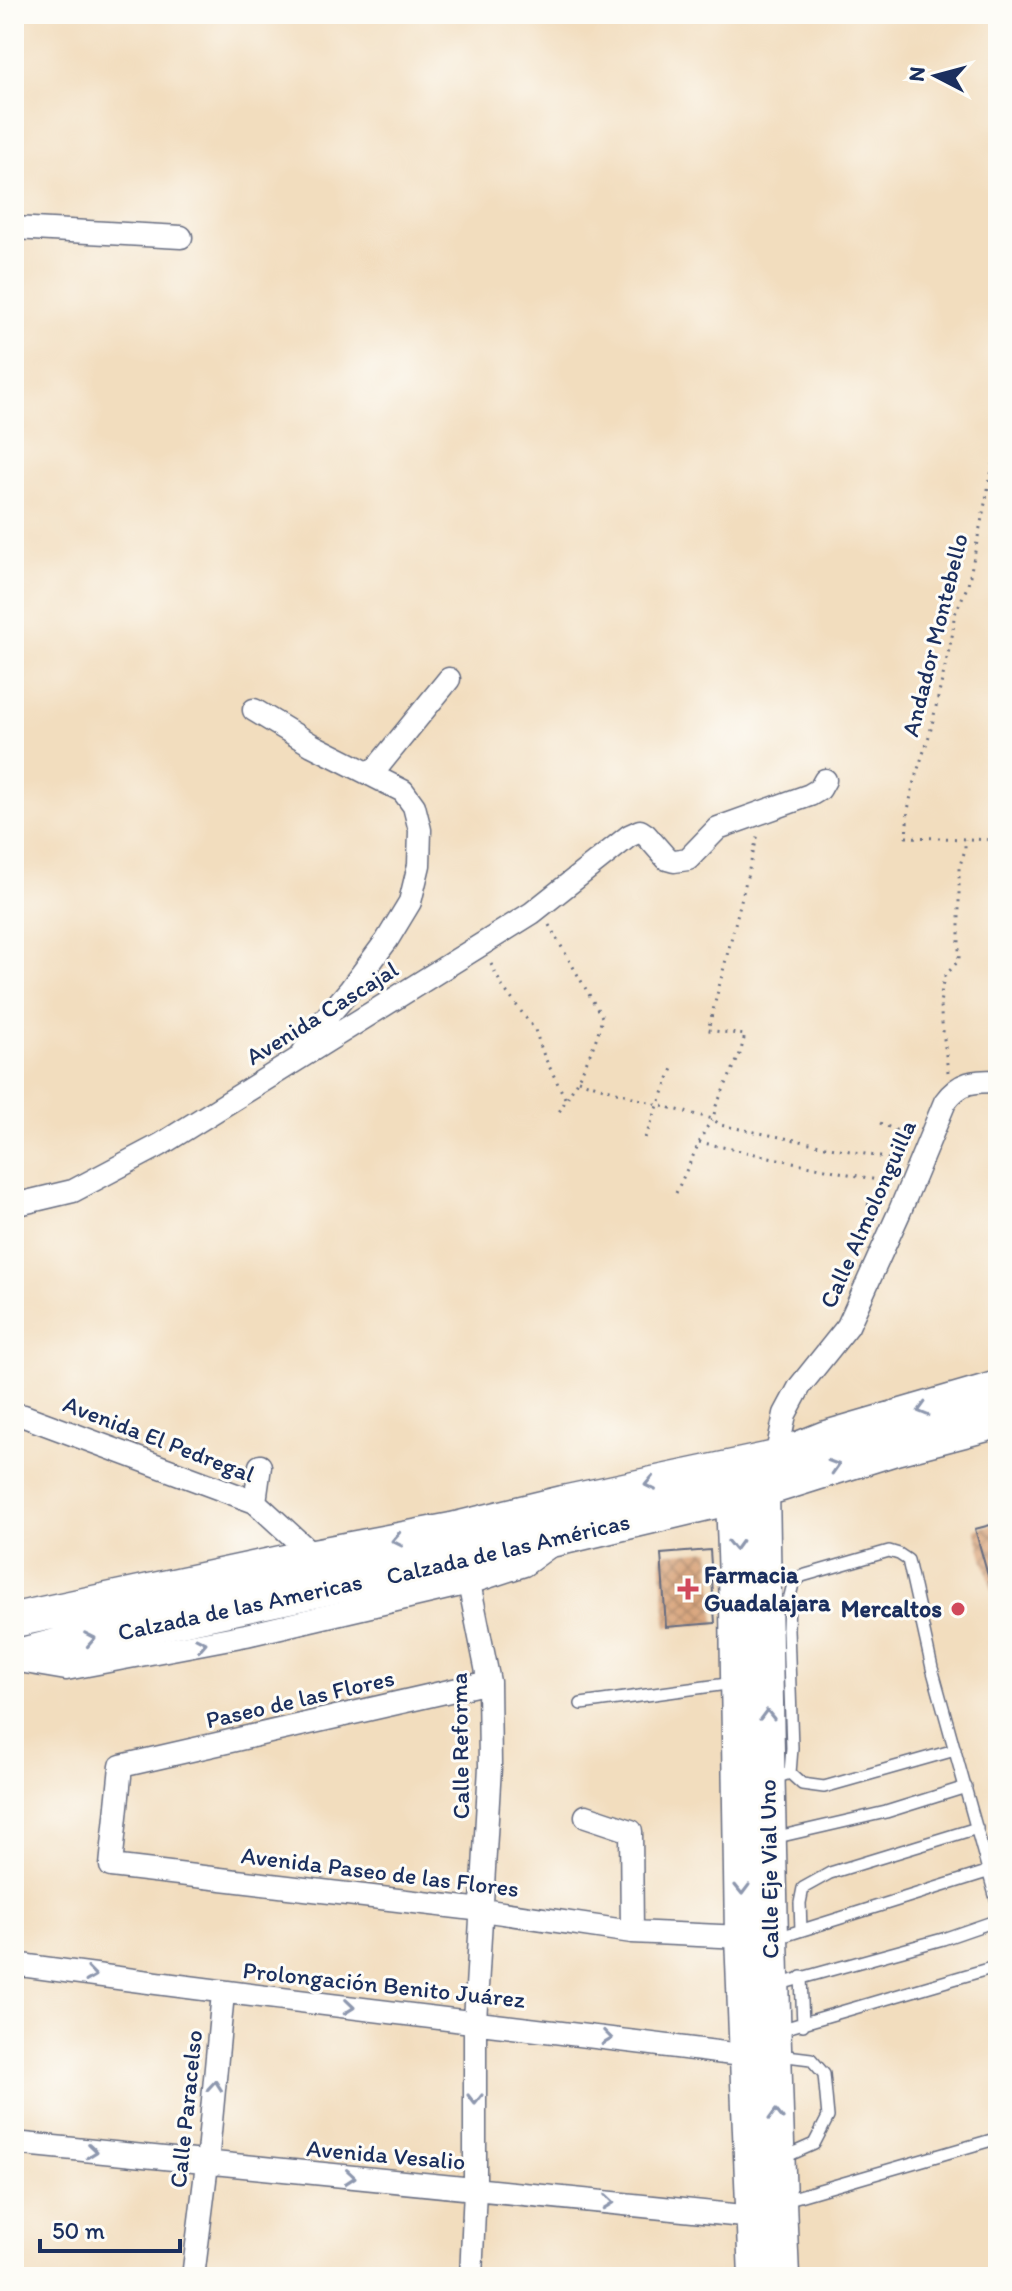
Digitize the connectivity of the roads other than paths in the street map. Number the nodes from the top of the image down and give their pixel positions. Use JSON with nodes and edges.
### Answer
{"nodes":[{"id":1,"x":14,"y":228,"type":"edge"},
{"id":2,"x":181,"y":237,"type":"dead end"},
{"id":3,"x":449,"y":679,"type":"dead end"},
{"id":4,"x":254,"y":710,"type":"dead end"},
{"id":5,"x":371,"y":775,"type":"junction"},
{"id":6,"x":825,"y":780,"type":"dead end"},
{"id":7,"x":298,"y":1058,"type":"junction"},
{"id":8,"x":998,"y":1081,"type":"edge"},
{"id":9,"x":14,"y":1205,"type":"edge"},
{"id":10,"x":998,"y":1388,"type":"edge"},
{"id":11,"x":14,"y":1415,"type":"edge"},
{"id":12,"x":998,"y":1421,"type":"edge"},
{"id":13,"x":260,"y":1466,"type":"dead end"},
{"id":14,"x":756,"y":1476,"type":"junction"},
{"id":15,"x":255,"y":1502,"type":"junction"},
{"id":16,"x":560,"y":1538,"type":"junction"},
{"id":17,"x":314,"y":1556,"type":"junction"},
{"id":18,"x":469,"y":1583,"type":"junction"},
{"id":19,"x":14,"y":1620,"type":"edge"},
{"id":20,"x":14,"y":1658,"type":"edge"},
{"id":21,"x":489,"y":1682,"type":"junction"},
{"id":22,"x":739,"y":1683,"type":"junction"},
{"id":23,"x":581,"y":1704,"type":"dead end"},
{"id":24,"x":955,"y":1750,"type":"junction"},
{"id":25,"x":121,"y":1766,"type":"joint"},
{"id":26,"x":779,"y":1776,"type":"junction"},
{"id":27,"x":966,"y":1787,"type":"junction"},
{"id":28,"x":586,"y":1816,"type":"dead end"},
{"id":29,"x":977,"y":1828,"type":"junction"},
{"id":30,"x":756,"y":1840,"type":"junction"},
{"id":31,"x":990,"y":1871,"type":"junction"},
{"id":32,"x":998,"y":1906,"type":"edge"},
{"id":33,"x":482,"y":1910,"type":"junction"},
{"id":34,"x":998,"y":1920,"type":"edge"},
{"id":35,"x":632,"y":1932,"type":"junction"},
{"id":36,"x":771,"y":1936,"type":"junction"},
{"id":37,"x":14,"y":1964,"type":"edge"},
{"id":38,"x":998,"y":1966,"type":"edge"},
{"id":39,"x":786,"y":1982,"type":"junction"},
{"id":40,"x":223,"y":1993,"type":"junction"},
{"id":41,"x":475,"y":2021,"type":"junction"},
{"id":42,"x":775,"y":2042,"type":"junction"},
{"id":43,"x":995,"y":2139,"type":"dead end"},
{"id":44,"x":14,"y":2143,"type":"edge"},
{"id":45,"x":777,"y":2160,"type":"junction"},
{"id":46,"x":207,"y":2164,"type":"junction"},
{"id":47,"x":475,"y":2189,"type":"junction"},
{"id":48,"x":765,"y":2209,"type":"junction"},
{"id":49,"x":193,"y":2277,"type":"edge"},
{"id":50,"x":471,"y":2277,"type":"edge"},
{"id":51,"x":756,"y":2277,"type":"edge"},
{"id":52,"x":782,"y":2277,"type":"edge"}],
"edges":[{"from":1,"to":2,"type":"street"},
{"from":3,"to":5,"type":"street"},
{"from":4,"to":5,"type":"street"},
{"from":5,"to":7,"type":"street"},
{"from":6,"to":7,"type":"street","name":"Avenida Cascajal"},
{"from":7,"to":9,"type":"street","name":"Avenida Cascajal"},
{"from":8,"to":14,"type":"street","name":"Calle Almolonguilla"},
{"from":10,"to":14,"type":"main road","name":"Calzada de las Américas","one_way":true},
{"from":11,"to":15,"type":"street","name":"Avenida El Pedregal"},
{"from":14,"to":12,"type":"main road","name":"Calzada de las Américas","one_way":true},
{"from":13,"to":15,"type":"street"},
{"from":14,"to":16,"type":"main road","name":"Calzada de las Américas"},
{"from":14,"to":17,"type":"main road","name":"Calzada de las Américas","one_way":true},
{"from":14,"to":22,"type":"main road","name":"Calle Eje Vial Uno","one_way":true},
{"from":26,"to":14,"type":"main road","name":"Calle Eje Vial Uno","one_way":true},
{"from":15,"to":17,"type":"street","name":"Avenida El Pedregal"},
{"from":16,"to":18,"type":"street","name":"Calzada de las Americas"},
{"from":20,"to":16,"type":"main road","name":"Calzada de las Américas","one_way":true},
{"from":17,"to":19,"type":"main road","name":"Calzada de las Américas"},
{"from":20,"to":18,"type":"street","name":"Calzada de las Americas","one_way":true},
{"from":18,"to":21,"type":"street","name":"Calle Reforma"},
{"from":21,"to":25,"type":"street","name":"Paseo de las Flores"},
{"from":21,"to":33,"type":"street","name":"Calle Reforma"},
{"from":22,"to":23,"type":"lane"},
{"from":22,"to":30,"type":"main road","name":"Calle Eje Vial Uno"},
{"from":24,"to":26,"type":"lane"},
{"from":24,"to":26,"type":"lane"},
{"from":24,"to":27,"type":"lane"},
{"from":25,"to":33,"type":"street","name":"Avenida Paseo de las Flores"},
{"from":26,"to":30,"type":"main road","name":"Calle Eje Vial Uno"},
{"from":27,"to":29,"type":"lane"},
{"from":27,"to":30,"type":"lane"},
{"from":28,"to":35,"type":"street"},
{"from":29,"to":31,"type":"lane"},
{"from":29,"to":36,"type":"lane"},
{"from":30,"to":36,"type":"main road","name":"Calle Eje Vial Uno"},
{"from":31,"to":32,"type":"lane"},
{"from":31,"to":36,"type":"lane"},
{"from":33,"to":35,"type":"street","name":"Avenida Paseo de las Flores"},
{"from":33,"to":41,"type":"street","name":"Calle Reforma"},
{"from":34,"to":39,"type":"lane"},
{"from":35,"to":36,"type":"street","name":"Avenida Paseo de las Flores"},
{"from":36,"to":39,"type":"main road","name":"Calle Eje Vial Uno"},
{"from":36,"to":42,"type":"main road","name":"Calle Eje Vial Uno"},
{"from":37,"to":40,"type":"street","name":"Prolongación Benito Juárez","one_way":true},
{"from":38,"to":42,"type":"lane"},
{"from":39,"to":42,"type":"main road","name":"Calle Eje Vial Uno"},
{"from":40,"to":41,"type":"street","name":"Prolongación Benito Juárez","one_way":true},
{"from":46,"to":40,"type":"street","name":"Calle Paracelso","one_way":true},
{"from":41,"to":42,"type":"street","name":"Prolongación Benito Juárez","one_way":true},
{"from":41,"to":47,"type":"street","name":"Calle Reforma","one_way":true},
{"from":45,"to":42,"type":"main road","name":"Calle Eje Vial Uno","one_way":true},
{"from":42,"to":45,"type":"lane"},
{"from":42,"to":48,"type":"main road","name":"Calle Eje Vial Uno"},
{"from":43,"to":48,"type":"lane"},
{"from":44,"to":46,"type":"street","name":"Avenida Vesalio","one_way":true},
{"from":45,"to":48,"type":"main road","name":"Calle Eje Vial Uno"},
{"from":46,"to":47,"type":"street","name":"Avenida Vesalio","one_way":true},
{"from":46,"to":49,"type":"street","name":"Calle Paracelso"},
{"from":47,"to":48,"type":"street","name":"Avenida Vesalio","one_way":true},
{"from":47,"to":50,"type":"street","name":"Calle Reforma"},
{"from":48,"to":51,"type":"main road","name":"Calle Eje Vial Uno"},
{"from":48,"to":52,"type":"main road","name":"Calle Eje Vial Uno"}]}
